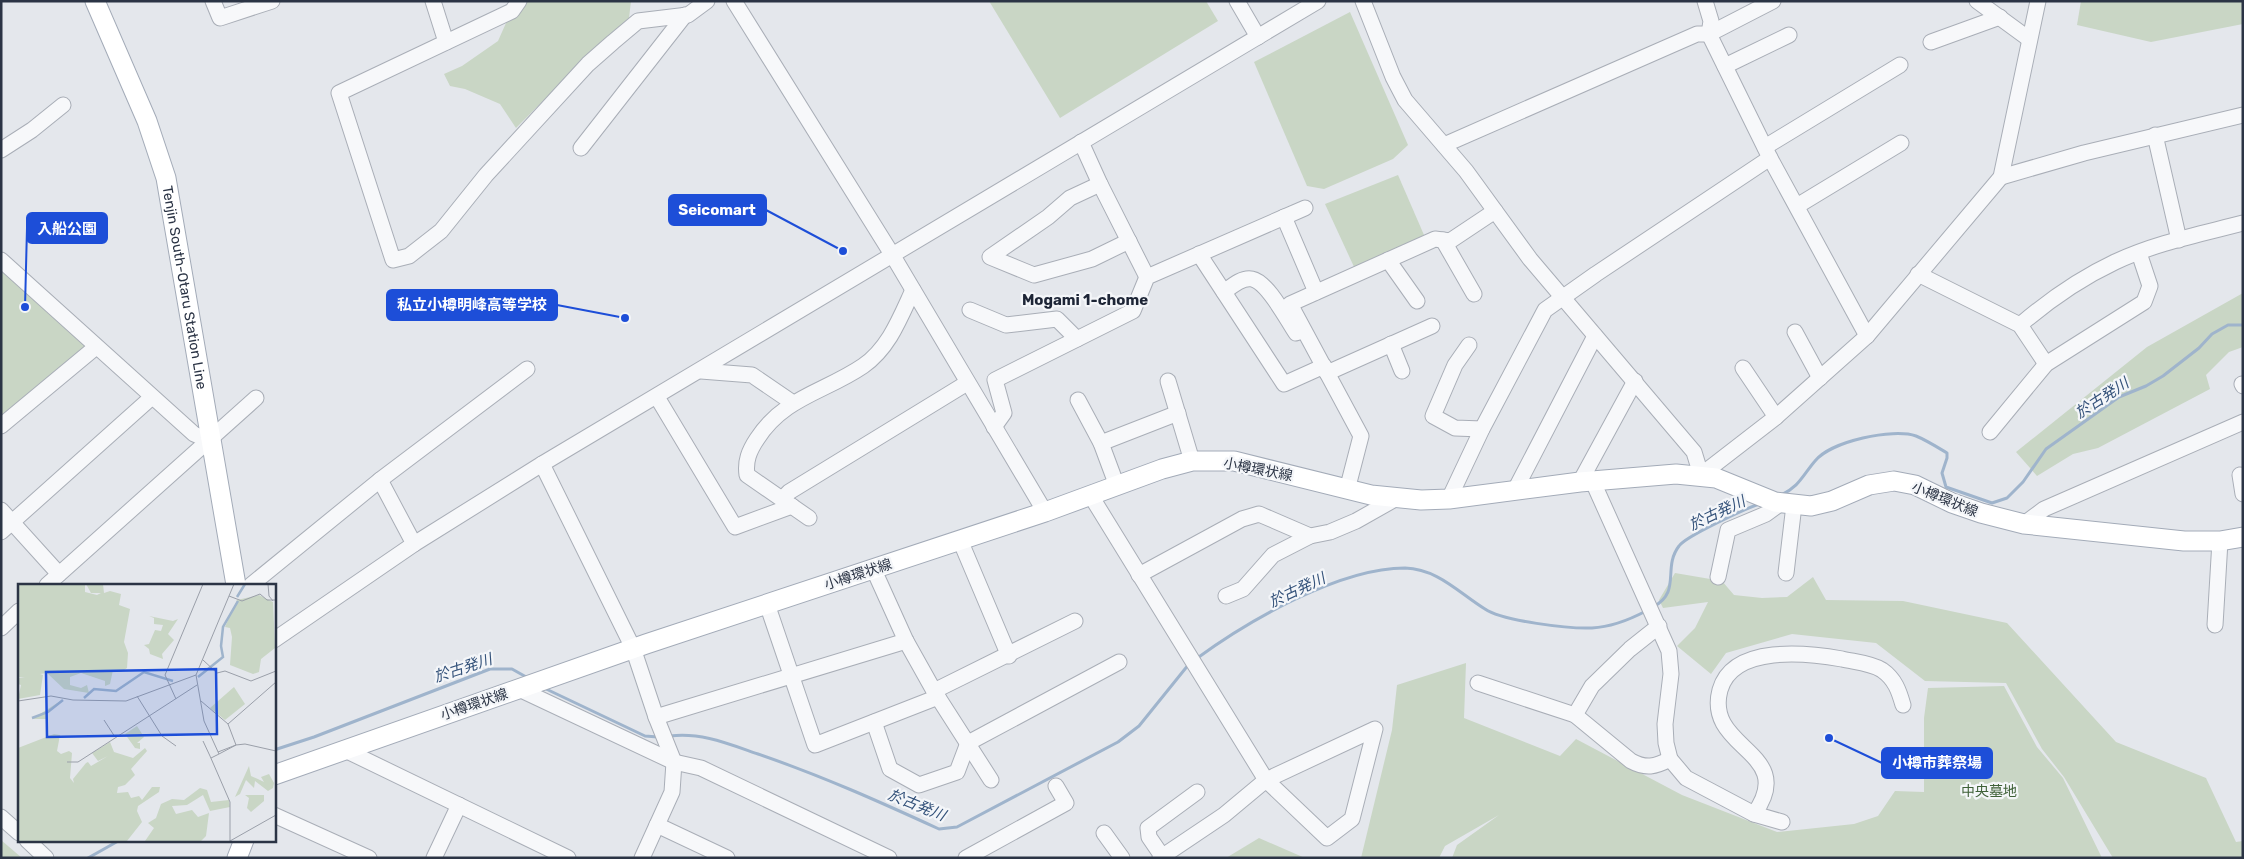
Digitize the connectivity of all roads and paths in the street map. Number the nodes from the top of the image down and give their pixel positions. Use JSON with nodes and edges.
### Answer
{"nodes":[{"id":1,"x":94,"y":1,"type":"edge"},
{"id":2,"x":213,"y":1,"type":"edge"},
{"id":3,"x":272,"y":1,"type":"edge"},
{"id":4,"x":433,"y":1,"type":"edge"},
{"id":5,"x":519,"y":1,"type":"edge"},
{"id":6,"x":707,"y":1,"type":"edge"},
{"id":7,"x":734,"y":1,"type":"edge"},
{"id":8,"x":1237,"y":1,"type":"edge"},
{"id":9,"x":1318,"y":1,"type":"edge"},
{"id":10,"x":1363,"y":1,"type":"edge"},
{"id":11,"x":1705,"y":1,"type":"edge"},
{"id":12,"x":1773,"y":1,"type":"edge"},
{"id":13,"x":1977,"y":1,"type":"edge"},
{"id":14,"x":2038,"y":1,"type":"edge"},
{"id":15,"x":684,"y":15,"type":"junction"},
{"id":16,"x":2000,"y":17,"type":"junction"},
{"id":17,"x":1709,"y":34,"type":"junction"},
{"id":18,"x":1790,"y":35,"type":"dead end"},
{"id":19,"x":1258,"y":37,"type":"junction"},
{"id":20,"x":2029,"y":39,"type":"junction"},
{"id":21,"x":446,"y":42,"type":"junction"},
{"id":22,"x":1932,"y":42,"type":"dead end"},
{"id":23,"x":1900,"y":65,"type":"dead end"},
{"id":24,"x":1725,"y":66,"type":"junction"},
{"id":25,"x":63,"y":105,"type":"dead end"},
{"id":26,"x":2243,"y":115,"type":"edge"},
{"id":27,"x":2155,"y":135,"type":"junction"},
{"id":28,"x":1081,"y":142,"type":"junction"},
{"id":29,"x":1901,"y":143,"type":"dead end"},
{"id":30,"x":1444,"y":145,"type":"junction"},
{"id":31,"x":581,"y":148,"type":"dead end"},
{"id":32,"x":1,"y":150,"type":"edge"},
{"id":33,"x":1768,"y":152,"type":"junction"},
{"id":34,"x":2001,"y":177,"type":"junction"},
{"id":35,"x":1100,"y":184,"type":"junction"},
{"id":36,"x":1797,"y":206,"type":"junction"},
{"id":37,"x":1305,"y":208,"type":"dead end"},
{"id":38,"x":1495,"y":211,"type":"junction"},
{"id":39,"x":1284,"y":217,"type":"junction"},
{"id":40,"x":2243,"y":223,"type":"edge"},
{"id":41,"x":1442,"y":240,"type":"junction"},
{"id":42,"x":2179,"y":240,"type":"junction"},
{"id":43,"x":1129,"y":241,"type":"junction"},
{"id":44,"x":2139,"y":253,"type":"junction"},
{"id":45,"x":1199,"y":254,"type":"junction"},
{"id":46,"x":893,"y":256,"type":"junction"},
{"id":47,"x":1,"y":260,"type":"edge"},
{"id":48,"x":1388,"y":260,"type":"junction"},
{"id":49,"x":1918,"y":274,"type":"junction"},
{"id":50,"x":1147,"y":277,"type":"junction"},
{"id":51,"x":913,"y":290,"type":"junction"},
{"id":52,"x":1224,"y":292,"type":"junction"},
{"id":53,"x":1316,"y":292,"type":"junction"},
{"id":54,"x":1474,"y":294,"type":"dead end"},
{"id":55,"x":1562,"y":297,"type":"junction"},
{"id":56,"x":1417,"y":301,"type":"dead end"},
{"id":57,"x":970,"y":310,"type":"dead end"},
{"id":58,"x":2020,"y":325,"type":"junction"},
{"id":59,"x":1432,"y":326,"type":"dead end"},
{"id":60,"x":1304,"y":330,"type":"junction"},
{"id":61,"x":1795,"y":332,"type":"dead end"},
{"id":62,"x":1595,"y":336,"type":"junction"},
{"id":63,"x":1867,"y":336,"type":"junction"},
{"id":64,"x":1077,"y":338,"type":"junction"},
{"id":65,"x":1391,"y":344,"type":"junction"},
{"id":66,"x":1469,"y":345,"type":"dead end"},
{"id":67,"x":96,"y":346,"type":"junction"},
{"id":68,"x":2046,"y":364,"type":"junction"},
{"id":69,"x":1743,"y":368,"type":"dead end"},
{"id":70,"x":527,"y":369,"type":"dead end"},
{"id":71,"x":1325,"y":369,"type":"junction"},
{"id":72,"x":701,"y":371,"type":"junction"},
{"id":73,"x":1402,"y":371,"type":"dead end"},
{"id":74,"x":1820,"y":378,"type":"junction"},
{"id":75,"x":1168,"y":381,"type":"dead end"},
{"id":76,"x":1635,"y":381,"type":"junction"},
{"id":77,"x":967,"y":383,"type":"junction"},
{"id":78,"x":152,"y":397,"type":"junction"},
{"id":79,"x":657,"y":397,"type":"junction"},
{"id":80,"x":256,"y":398,"type":"dead end"},
{"id":81,"x":1078,"y":400,"type":"dead end"},
{"id":82,"x":792,"y":403,"type":"junction"},
{"id":83,"x":1178,"y":413,"type":"junction"},
{"id":84,"x":1776,"y":417,"type":"junction"},
{"id":85,"x":2243,"y":422,"type":"edge"},
{"id":86,"x":1,"y":426,"type":"edge"},
{"id":87,"x":994,"y":427,"type":"junction"},
{"id":88,"x":1482,"y":429,"type":"junction"},
{"id":89,"x":1990,"y":432,"type":"dead end"},
{"id":90,"x":210,"y":441,"type":"junction"},
{"id":91,"x":1101,"y":444,"type":"junction"},
{"id":92,"x":1192,"y":461,"type":"junction"},
{"id":93,"x":542,"y":464,"type":"junction"},
{"id":94,"x":1702,"y":475,"type":"junction"},
{"id":95,"x":2240,"y":475,"type":"dead end"},
{"id":96,"x":380,"y":480,"type":"junction"},
{"id":97,"x":1586,"y":482,"type":"junction"},
{"id":98,"x":1117,"y":486,"type":"junction"},
{"id":99,"x":1347,"y":490,"type":"junction"},
{"id":100,"x":1515,"y":490,"type":"junction"},
{"id":101,"x":2243,"y":494,"type":"edge"},
{"id":102,"x":1091,"y":496,"type":"junction"},
{"id":103,"x":1395,"y":499,"type":"junction"},
{"id":104,"x":1449,"y":500,"type":"junction"},
{"id":105,"x":787,"y":503,"type":"junction"},
{"id":106,"x":1783,"y":503,"type":"junction"},
{"id":107,"x":1,"y":510,"type":"edge"},
{"id":108,"x":1045,"y":512,"type":"junction"},
{"id":109,"x":809,"y":518,"type":"dead end"},
{"id":110,"x":13,"y":522,"type":"junction"},
{"id":111,"x":2024,"y":524,"type":"junction"},
{"id":112,"x":1,"y":532,"type":"edge"},
{"id":113,"x":1310,"y":536,"type":"junction"},
{"id":114,"x":2243,"y":537,"type":"edge"},
{"id":115,"x":960,"y":540,"type":"junction"},
{"id":116,"x":2220,"y":541,"type":"junction"},
{"id":117,"x":414,"y":544,"type":"junction"},
{"id":118,"x":873,"y":568,"type":"junction"},
{"id":119,"x":1786,"y":573,"type":"dead end"},
{"id":120,"x":59,"y":574,"type":"junction"},
{"id":121,"x":1139,"y":575,"type":"junction"},
{"id":122,"x":1718,"y":577,"type":"dead end"},
{"id":123,"x":47,"y":584,"type":"edge"},
{"id":124,"x":236,"y":584,"type":"edge"},
{"id":125,"x":252,"y":584,"type":"edge"},
{"id":126,"x":1226,"y":596,"type":"dead end"},
{"id":127,"x":767,"y":604,"type":"junction"},
{"id":128,"x":18,"y":613,"type":"edge"},
{"id":129,"x":1075,"y":621,"type":"dead end"},
{"id":130,"x":2215,"y":624,"type":"dead end"},
{"id":131,"x":1659,"y":626,"type":"junction"},
{"id":132,"x":1,"y":628,"type":"edge"},
{"id":133,"x":275,"y":639,"type":"edge"},
{"id":134,"x":906,"y":641,"type":"junction"},
{"id":135,"x":633,"y":648,"type":"junction"},
{"id":136,"x":1009,"y":656,"type":"junction"},
{"id":137,"x":1119,"y":662,"type":"dead end"},
{"id":138,"x":791,"y":675,"type":"junction"},
{"id":139,"x":1478,"y":683,"type":"dead end"},
{"id":140,"x":523,"y":688,"type":"junction"},
{"id":141,"x":936,"y":694,"type":"junction"},
{"id":142,"x":1903,"y":705,"type":"dead end"},
{"id":143,"x":1575,"y":715,"type":"junction"},
{"id":144,"x":656,"y":717,"type":"junction"},
{"id":145,"x":874,"y":722,"type":"junction"},
{"id":146,"x":968,"y":743,"type":"junction"},
{"id":147,"x":343,"y":749,"type":"junction"},
{"id":148,"x":672,"y":756,"type":"junction"},
{"id":149,"x":1670,"y":759,"type":"junction"},
{"id":150,"x":275,"y":775,"type":"edge"},
{"id":151,"x":991,"y":780,"type":"dead end"},
{"id":152,"x":1266,"y":780,"type":"junction"},
{"id":153,"x":1056,"y":786,"type":"dead end"},
{"id":154,"x":1197,"y":792,"type":"dead end"},
{"id":155,"x":459,"y":804,"type":"junction"},
{"id":156,"x":1754,"y":814,"type":"junction"},
{"id":157,"x":275,"y":815,"type":"edge"},
{"id":158,"x":1782,"y":822,"type":"dead end"},
{"id":159,"x":657,"y":825,"type":"junction"},
{"id":160,"x":1104,"y":833,"type":"dead end"},
{"id":161,"x":29,"y":842,"type":"edge"},
{"id":162,"x":243,"y":842,"type":"edge"},
{"id":163,"x":1161,"y":857,"type":"edge"},
{"id":164,"x":46,"y":858,"type":"edge"},
{"id":165,"x":237,"y":858,"type":"edge"},
{"id":166,"x":369,"y":858,"type":"edge"},
{"id":167,"x":434,"y":858,"type":"edge"},
{"id":168,"x":568,"y":858,"type":"edge"},
{"id":169,"x":642,"y":858,"type":"edge"},
{"id":170,"x":728,"y":858,"type":"edge"},
{"id":171,"x":889,"y":858,"type":"edge"},
{"id":172,"x":966,"y":858,"type":"edge"},
{"id":173,"x":1122,"y":858,"type":"edge"}],
"edges":[{"from":1,"to":90,"type":"main road","name":"Tenjin South-Otaru Station Line"},
{"from":2,"to":3,"type":"street"},
{"from":4,"to":21,"type":"street"},
{"from":5,"to":21,"type":"street"},
{"from":6,"to":15,"type":"street"},
{"from":7,"to":46,"type":"street"},
{"from":8,"to":19,"type":"street"},
{"from":9,"to":19,"type":"street"},
{"from":10,"to":30,"type":"street"},
{"from":11,"to":17,"type":"street"},
{"from":12,"to":17,"type":"street"},
{"from":13,"to":16,"type":"street"},
{"from":14,"to":20,"type":"street"},
{"from":15,"to":21,"type":"street"},
{"from":15,"to":31,"type":"street"},
{"from":16,"to":20,"type":"street"},
{"from":16,"to":22,"type":"street"},
{"from":17,"to":24,"type":"street"},
{"from":17,"to":30,"type":"street"},
{"from":18,"to":24,"type":"street"},
{"from":19,"to":28,"type":"street"},
{"from":20,"to":34,"type":"street"},
{"from":23,"to":33,"type":"street"},
{"from":24,"to":33,"type":"street"},
{"from":25,"to":32,"type":"street"},
{"from":26,"to":27,"type":"street"},
{"from":27,"to":34,"type":"street"},
{"from":27,"to":42,"type":"street"},
{"from":28,"to":35,"type":"street"},
{"from":28,"to":46,"type":"street"},
{"from":29,"to":36,"type":"street"},
{"from":30,"to":38,"type":"street"},
{"from":33,"to":36,"type":"street"},
{"from":33,"to":55,"type":"street"},
{"from":34,"to":49,"type":"street"},
{"from":35,"to":43,"type":"street"},
{"from":35,"to":43,"type":"street"},
{"from":36,"to":63,"type":"street"},
{"from":37,"to":39,"type":"street"},
{"from":38,"to":41,"type":"street"},
{"from":38,"to":55,"type":"street"},
{"from":39,"to":45,"type":"street"},
{"from":39,"to":53,"type":"street"},
{"from":40,"to":42,"type":"street"},
{"from":41,"to":48,"type":"street"},
{"from":41,"to":54,"type":"street"},
{"from":42,"to":44,"type":"street"},
{"from":43,"to":50,"type":"street"},
{"from":44,"to":58,"type":"street"},
{"from":44,"to":68,"type":"street"},
{"from":45,"to":50,"type":"street"},
{"from":45,"to":52,"type":"street"},
{"from":46,"to":51,"type":"street"},
{"from":46,"to":72,"type":"street"},
{"from":47,"to":67,"type":"street"},
{"from":48,"to":53,"type":"street"},
{"from":48,"to":56,"type":"street"},
{"from":49,"to":58,"type":"street"},
{"from":49,"to":63,"type":"street"},
{"from":50,"to":64,"type":"street"},
{"from":51,"to":77,"type":"street"},
{"from":51,"to":82,"type":"street"},
{"from":52,"to":60,"type":"street"},
{"from":52,"to":71,"type":"street"},
{"from":53,"to":60,"type":"street"},
{"from":55,"to":62,"type":"street"},
{"from":55,"to":88,"type":"street"},
{"from":57,"to":64,"type":"street"},
{"from":58,"to":68,"type":"street"},
{"from":59,"to":65,"type":"street"},
{"from":60,"to":71,"type":"street"},
{"from":61,"to":74,"type":"street"},
{"from":62,"to":76,"type":"street"},
{"from":62,"to":100,"type":"street"},
{"from":63,"to":74,"type":"street"},
{"from":64,"to":87,"type":"street"},
{"from":65,"to":71,"type":"street"},
{"from":65,"to":73,"type":"street"},
{"from":66,"to":88,"type":"street"},
{"from":67,"to":78,"type":"street"},
{"from":67,"to":86,"type":"street"},
{"from":68,"to":89,"type":"street"},
{"from":69,"to":84,"type":"street"},
{"from":70,"to":96,"type":"street"},
{"from":71,"to":99,"type":"street"},
{"from":72,"to":79,"type":"street"},
{"from":72,"to":82,"type":"street"},
{"from":74,"to":84,"type":"street"},
{"from":75,"to":83,"type":"street"},
{"from":76,"to":94,"type":"street"},
{"from":76,"to":97,"type":"street"},
{"from":77,"to":87,"type":"street"},
{"from":77,"to":105,"type":"street"},
{"from":78,"to":90,"type":"street"},
{"from":78,"to":110,"type":"street"},
{"from":79,"to":93,"type":"street"},
{"from":79,"to":105,"type":"street"},
{"from":80,"to":90,"type":"street"},
{"from":81,"to":91,"type":"street"},
{"from":82,"to":105,"type":"street"},
{"from":83,"to":91,"type":"street"},
{"from":83,"to":92,"type":"street"},
{"from":84,"to":94,"type":"street"},
{"from":85,"to":111,"type":"street"},
{"from":87,"to":108,"type":"street"},
{"from":88,"to":104,"type":"street"},
{"from":90,"to":120,"type":"street"},
{"from":90,"to":124,"type":"main road","name":"Tenjin South-Otaru Station Line"},
{"from":91,"to":98,"type":"street"},
{"from":92,"to":98,"type":"main road","name":"小樽環状線"},
{"from":92,"to":99,"type":"main road","name":"小樽環状線"},
{"from":93,"to":117,"type":"street"},
{"from":93,"to":135,"type":"street"},
{"from":94,"to":97,"type":"main road","name":"小樽環状線"},
{"from":94,"to":106,"type":"main road","name":"小樽環状線"},
{"from":95,"to":101,"type":"street"},
{"from":96,"to":117,"type":"street"},
{"from":96,"to":125,"type":"street"},
{"from":97,"to":100,"type":"main road","name":"小樽環状線"},
{"from":97,"to":131,"type":"street"},
{"from":98,"to":102,"type":"main road","name":"小樽環状線"},
{"from":99,"to":103,"type":"main road","name":"小樽環状線"},
{"from":100,"to":104,"type":"main road","name":"小樽環状線"},
{"from":102,"to":108,"type":"main road","name":"小樽環状線"},
{"from":102,"to":121,"type":"street"},
{"from":103,"to":104,"type":"main road","name":"小樽環状線"},
{"from":103,"to":113,"type":"street"},
{"from":105,"to":109,"type":"street"},
{"from":106,"to":111,"type":"main road","name":"小樽環状線"},
{"from":106,"to":119,"type":"street"},
{"from":106,"to":122,"type":"street"},
{"from":107,"to":110,"type":"street"},
{"from":108,"to":115,"type":"main road","name":"小樽環状線"},
{"from":110,"to":112,"type":"street"},
{"from":110,"to":120,"type":"street"},
{"from":111,"to":116,"type":"main road","name":"小樽環状線"},
{"from":113,"to":121,"type":"street"},
{"from":113,"to":126,"type":"street"},
{"from":114,"to":116,"type":"main road","name":"小樽環状線"},
{"from":115,"to":118,"type":"main road","name":"小樽環状線"},
{"from":115,"to":136,"type":"street"},
{"from":116,"to":130,"type":"street"},
{"from":117,"to":133,"type":"street"},
{"from":118,"to":127,"type":"main road","name":"小樽環状線"},
{"from":118,"to":134,"type":"street"},
{"from":120,"to":123,"type":"street"},
{"from":121,"to":152,"type":"street"},
{"from":127,"to":135,"type":"main road","name":"小樽環状線"},
{"from":127,"to":138,"type":"street"},
{"from":128,"to":132,"type":"street"},
{"from":129,"to":136,"type":"street"},
{"from":131,"to":143,"type":"street"},
{"from":131,"to":149,"type":"street"},
{"from":134,"to":138,"type":"street"},
{"from":134,"to":141,"type":"street"},
{"from":135,"to":140,"type":"main road","name":"小樽環状線"},
{"from":135,"to":144,"type":"street"},
{"from":136,"to":141,"type":"street"},
{"from":137,"to":146,"type":"street"},
{"from":138,"to":144,"type":"street"},
{"from":138,"to":145,"type":"street"},
{"from":139,"to":143,"type":"street"},
{"from":140,"to":147,"type":"main road","name":"小樽環状線"},
{"from":140,"to":148,"type":"street"},
{"from":141,"to":145,"type":"street"},
{"from":141,"to":146,"type":"street"},
{"from":142,"to":156,"type":"street"},
{"from":143,"to":149,"type":"street"},
{"from":144,"to":148,"type":"street"},
{"from":145,"to":146,"type":"street"},
{"from":146,"to":151,"type":"street"},
{"from":147,"to":150,"type":"main road","name":"小樽環状線"},
{"from":147,"to":155,"type":"street"},
{"from":148,"to":159,"type":"street"},
{"from":148,"to":171,"type":"street"},
{"from":149,"to":156,"type":"street"},
{"from":152,"to":152,"type":"street"},
{"from":152,"to":163,"type":"street"},
{"from":153,"to":172,"type":"street"},
{"from":154,"to":163,"type":"street"},
{"from":155,"to":167,"type":"street"},
{"from":155,"to":168,"type":"street"},
{"from":156,"to":158,"type":"street"},
{"from":157,"to":166,"type":"street"},
{"from":159,"to":169,"type":"street"},
{"from":159,"to":170,"type":"street"},
{"from":160,"to":173,"type":"street"},
{"from":161,"to":164,"type":"street"},
{"from":162,"to":165,"type":"main road"}]}
